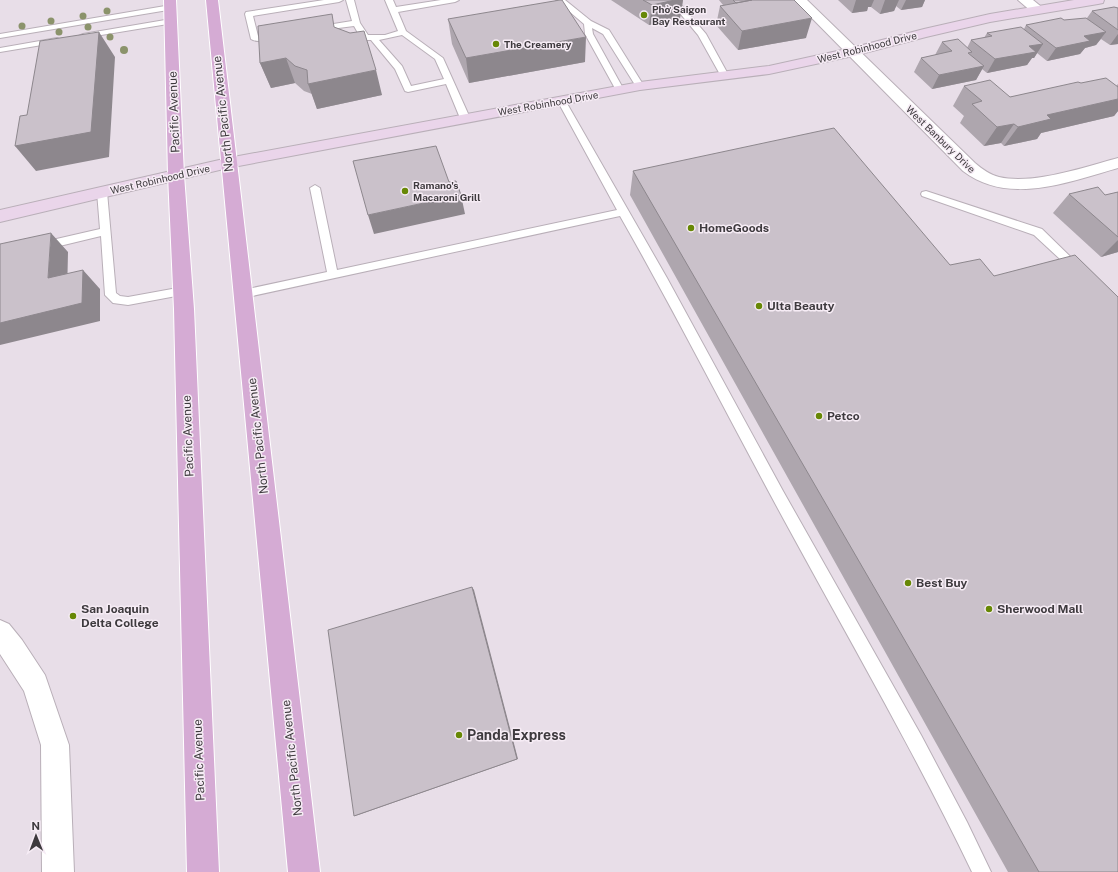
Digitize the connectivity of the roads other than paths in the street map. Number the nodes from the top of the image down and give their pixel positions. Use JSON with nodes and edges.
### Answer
{"nodes":[{"id":1,"x":212,"y":0,"type":"edge"},
{"id":2,"x":339,"y":0,"type":"edge"},
{"id":3,"x":350,"y":0,"type":"edge"},
{"id":4,"x":389,"y":0,"type":"edge"},
{"id":5,"x":455,"y":0,"type":"edge"},
{"id":6,"x":560,"y":0,"type":"edge"},
{"id":7,"x":673,"y":0,"type":"edge"},
{"id":8,"x":800,"y":0,"type":"edge"},
{"id":9,"x":1024,"y":0,"type":"edge"},
{"id":10,"x":1098,"y":0,"type":"edge"},
{"id":11,"x":171,"y":9,"type":"edge"},
{"id":12,"x":1037,"y":9,"type":"junction"},
{"id":13,"x":393,"y":10,"type":"junction"},
{"id":14,"x":356,"y":22,"type":"junction"},
{"id":15,"x":588,"y":23,"type":"junction"},
{"id":16,"x":310,"y":30,"type":"edge"},
{"id":17,"x":402,"y":32,"type":"junction"},
{"id":18,"x":286,"y":34,"type":"edge"},
{"id":19,"x":0,"y":36,"type":"edge"},
{"id":20,"x":369,"y":38,"type":"junction"},
{"id":21,"x":0,"y":50,"type":"edge"},
{"id":22,"x":853,"y":52,"type":"junction"},
{"id":23,"x":726,"y":76,"type":"junction"},
{"id":24,"x":449,"y":81,"type":"junction"},
{"id":25,"x":640,"y":86,"type":"junction"},
{"id":26,"x":620,"y":90,"type":"junction"},
{"id":27,"x":561,"y":100,"type":"junction"},
{"id":28,"x":466,"y":118,"type":"junction"},
{"id":29,"x":228,"y":163,"type":"junction"},
{"id":30,"x":1118,"y":163,"type":"edge"},
{"id":31,"x":176,"y":175,"type":"junction"},
{"id":32,"x":315,"y":188,"type":"dead end"},
{"id":33,"x":102,"y":192,"type":"junction"},
{"id":34,"x":926,"y":194,"type":"dead end"},
{"id":35,"x":622,"y":212,"type":"junction"},
{"id":36,"x":0,"y":216,"type":"edge"},
{"id":37,"x":105,"y":232,"type":"junction"},
{"id":38,"x":30,"y":249,"type":"edge"},
{"id":39,"x":333,"y":275,"type":"junction"},
{"id":40,"x":1084,"y":275,"type":"edge"},
{"id":41,"x":182,"y":291,"type":"junction"},
{"id":42,"x":243,"y":294,"type":"junction"},
{"id":43,"x":0,"y":633,"type":"edge"},
{"id":44,"x":58,"y":872,"type":"edge"},
{"id":45,"x":203,"y":872,"type":"edge"},
{"id":46,"x":304,"y":872,"type":"edge"},
{"id":47,"x":982,"y":872,"type":"edge"}],
"edges":[{"from":1,"to":29,"type":"main road","name":"North Pacific Avenue"},
{"from":2,"to":18,"type":"lane"},
{"from":3,"to":14,"type":"lane"},
{"from":4,"to":13,"type":"lane"},
{"from":5,"to":13,"type":"lane"},
{"from":6,"to":15,"type":"lane"},
{"from":7,"to":23,"type":"lane"},
{"from":8,"to":22,"type":"street","name":"West Banbury Drive"},
{"from":9,"to":12,"type":"street"},
{"from":10,"to":12,"type":"street","name":"West Robinhood Drive"},
{"from":11,"to":19,"type":"lane"},
{"from":11,"to":21,"type":"lane"},
{"from":11,"to":31,"type":"main road","name":"Pacific Avenue"},
{"from":12,"to":22,"type":"street","name":"West Robinhood Drive"},
{"from":13,"to":17,"type":"lane"},
{"from":14,"to":16,"type":"lane"},
{"from":14,"to":20,"type":"lane"},
{"from":15,"to":25,"type":"lane"},
{"from":15,"to":26,"type":"lane"},
{"from":17,"to":20,"type":"lane"},
{"from":17,"to":24,"type":"lane"},
{"from":20,"to":24,"type":"lane"},
{"from":22,"to":23,"type":"street","name":"West Robinhood Drive"},
{"from":22,"to":30,"type":"street","name":"West Banbury Drive"},
{"from":23,"to":25,"type":"street","name":"West Robinhood Drive"},
{"from":24,"to":28,"type":"lane"},
{"from":25,"to":26,"type":"street","name":"West Robinhood Drive"},
{"from":26,"to":27,"type":"street","name":"West Robinhood Drive"},
{"from":27,"to":28,"type":"street","name":"West Robinhood Drive"},
{"from":27,"to":35,"type":"lane"},
{"from":28,"to":29,"type":"street","name":"West Robinhood Drive"},
{"from":29,"to":31,"type":"street","name":"West Robinhood Drive"},
{"from":29,"to":42,"type":"main road","name":"North Pacific Avenue"},
{"from":31,"to":33,"type":"street","name":"West Robinhood Drive"},
{"from":31,"to":41,"type":"main road","name":"Pacific Avenue"},
{"from":32,"to":39,"type":"lane"},
{"from":33,"to":36,"type":"street","name":"West Robinhood Drive"},
{"from":33,"to":37,"type":"lane"},
{"from":34,"to":40,"type":"lane"},
{"from":35,"to":39,"type":"lane"},
{"from":35,"to":47,"type":"lane"},
{"from":37,"to":38,"type":"lane"},
{"from":37,"to":41,"type":"lane"},
{"from":39,"to":42,"type":"lane"},
{"from":41,"to":45,"type":"main road","name":"Pacific Avenue"},
{"from":42,"to":46,"type":"main road","name":"North Pacific Avenue"},
{"from":43,"to":44,"type":"street"}]}
